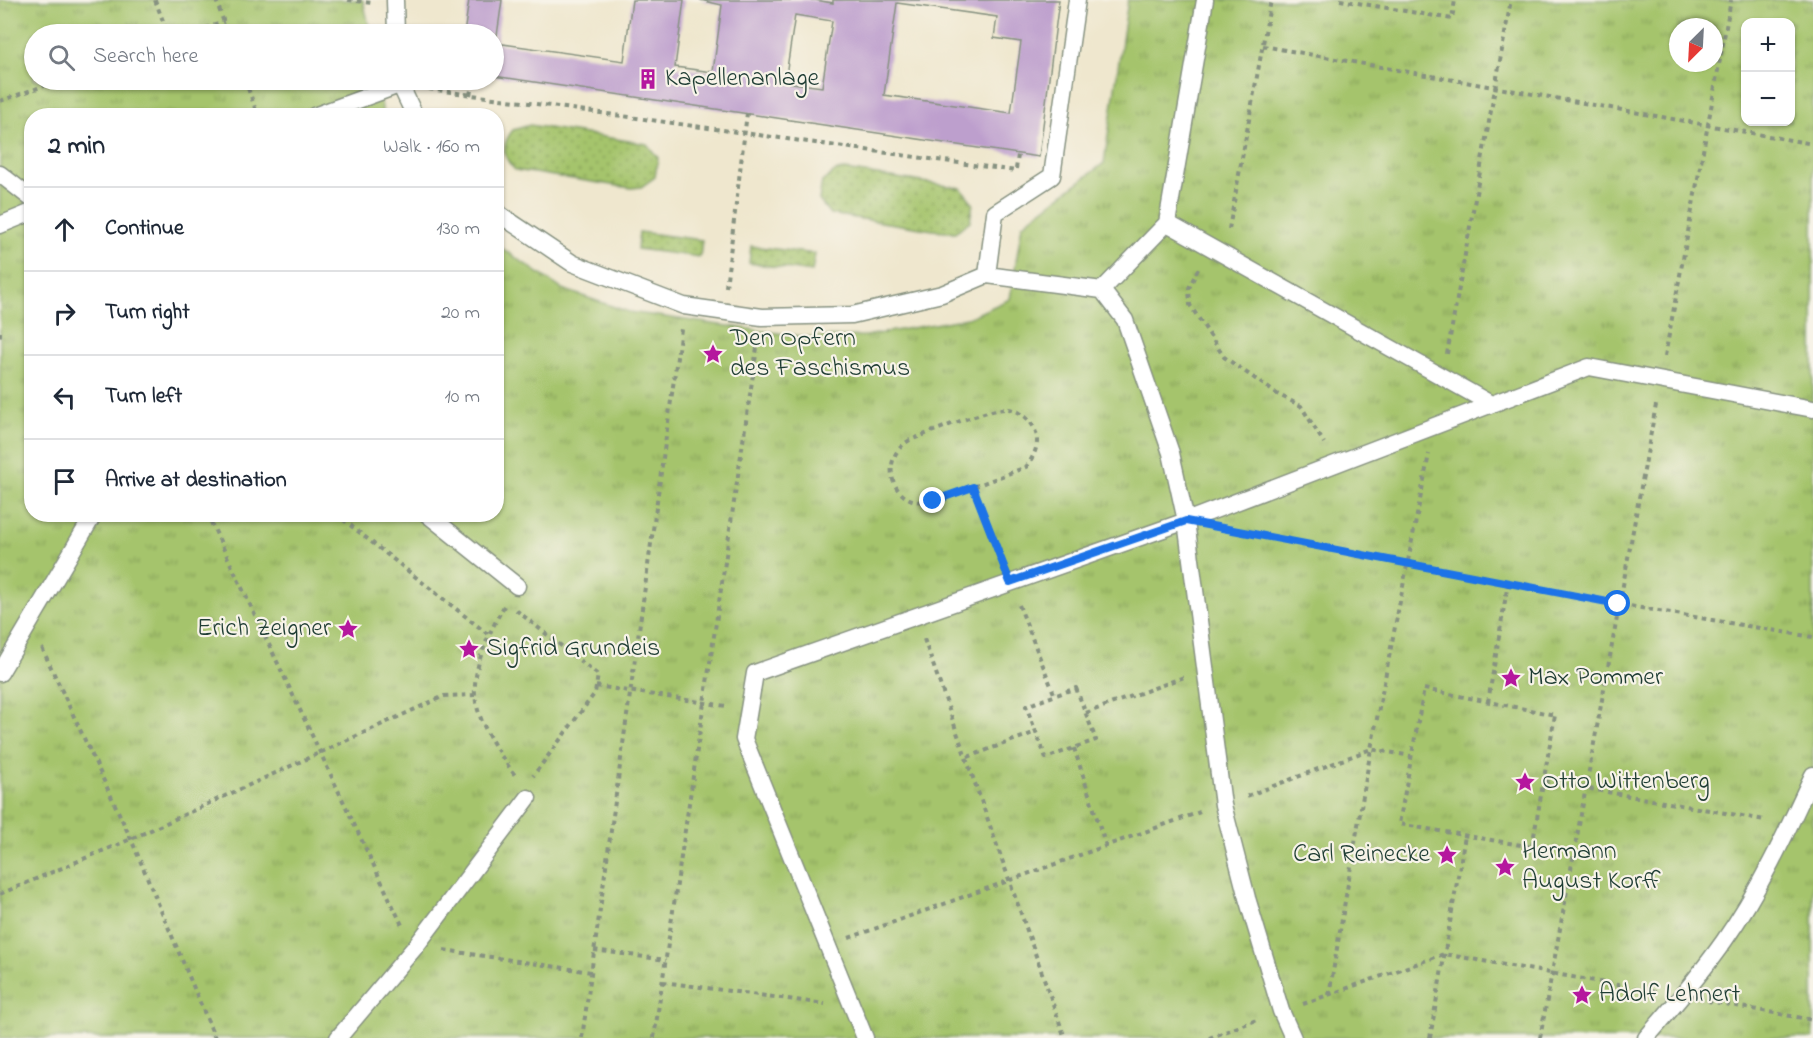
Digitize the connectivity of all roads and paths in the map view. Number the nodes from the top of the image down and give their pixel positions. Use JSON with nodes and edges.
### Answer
{"nodes":[{"id":1,"x":155,"y":0,"type":"edge"},
{"id":2,"x":216,"y":0,"type":"edge"},
{"id":3,"x":395,"y":0,"type":"edge"},
{"id":4,"x":1077,"y":0,"type":"edge"},
{"id":5,"x":1205,"y":0,"type":"edge"},
{"id":6,"x":1271,"y":0,"type":"edge"},
{"id":7,"x":1340,"y":0,"type":"edge"},
{"id":8,"x":1455,"y":0,"type":"edge"},
{"id":9,"x":1511,"y":0,"type":"edge"},
{"id":10,"x":1731,"y":0,"type":"edge"},
{"id":11,"x":224,"y":22,"type":"joint"},
{"id":12,"x":164,"y":24,"type":"edge"},
{"id":13,"x":218,"y":24,"type":"edge"},
{"id":14,"x":396,"y":24,"type":"edge"},
{"id":15,"x":1263,"y":46,"type":"junction"},
{"id":16,"x":1495,"y":88,"type":"junction"},
{"id":17,"x":32,"y":90,"type":"edge"},
{"id":18,"x":249,"y":90,"type":"edge"},
{"id":19,"x":381,"y":90,"type":"edge"},
{"id":20,"x":403,"y":90,"type":"edge"},
{"id":21,"x":443,"y":90,"type":"edge"},
{"id":22,"x":471,"y":90,"type":"edge"},
{"id":23,"x":470,"y":95,"type":"junction"},
{"id":24,"x":0,"y":101,"type":"edge"},
{"id":25,"x":255,"y":108,"type":"edge"},
{"id":26,"x":339,"y":108,"type":"edge"},
{"id":27,"x":411,"y":108,"type":"edge"},
{"id":28,"x":747,"y":113,"type":"dead end"},
{"id":29,"x":1707,"y":125,"type":"junction"},
{"id":30,"x":745,"y":133,"type":"junction"},
{"id":31,"x":1813,"y":144,"type":"edge"},
{"id":32,"x":1018,"y":155,"type":"dead end"},
{"id":33,"x":1016,"y":171,"type":"junction"},
{"id":34,"x":0,"y":174,"type":"edge"},
{"id":35,"x":1052,"y":176,"type":"junction"},
{"id":36,"x":24,"y":193,"type":"edge"},
{"id":37,"x":24,"y":215,"type":"edge"},
{"id":38,"x":504,"y":217,"type":"edge"},
{"id":39,"x":1167,"y":224,"type":"junction"},
{"id":40,"x":0,"y":225,"type":"edge"},
{"id":41,"x":1220,"y":253,"type":"junction"},
{"id":42,"x":987,"y":275,"type":"junction"},
{"id":43,"x":1102,"y":290,"type":"junction"},
{"id":44,"x":684,"y":306,"type":"junction"},
{"id":45,"x":723,"y":312,"type":"junction"},
{"id":46,"x":762,"y":317,"type":"junction"},
{"id":47,"x":0,"y":332,"type":"edge"},
{"id":48,"x":0,"y":338,"type":"edge"},
{"id":49,"x":1443,"y":376,"type":"junction"},
{"id":50,"x":1661,"y":380,"type":"junction"},
{"id":51,"x":1491,"y":404,"type":"junction"},
{"id":52,"x":1813,"y":409,"type":"edge"},
{"id":53,"x":1434,"y":426,"type":"junction"},
{"id":54,"x":1334,"y":464,"type":"junction"},
{"id":55,"x":973,"y":487,"type":"junction"},
{"id":56,"x":1186,"y":521,"type":"junction"},
{"id":57,"x":89,"y":522,"type":"edge"},
{"id":58,"x":211,"y":522,"type":"edge"},
{"id":59,"x":346,"y":522,"type":"edge"},
{"id":60,"x":437,"y":522,"type":"edge"},
{"id":61,"x":1409,"y":564,"type":"junction"},
{"id":62,"x":1010,"y":582,"type":"junction"},
{"id":63,"x":1508,"y":584,"type":"junction"},
{"id":64,"x":517,"y":586,"type":"joint"},
{"id":65,"x":506,"y":602,"type":"junction"},
{"id":66,"x":1618,"y":604,"type":"junction"},
{"id":67,"x":915,"y":616,"type":"junction"},
{"id":68,"x":30,"y":622,"type":"junction"},
{"id":69,"x":489,"y":634,"type":"junction"},
{"id":70,"x":1813,"y":637,"type":"edge"},
{"id":71,"x":1207,"y":668,"type":"junction"},
{"id":72,"x":0,"y":673,"type":"edge"},
{"id":73,"x":596,"y":686,"type":"junction"},
{"id":74,"x":629,"y":692,"type":"junction"},
{"id":75,"x":475,"y":695,"type":"junction"},
{"id":76,"x":1054,"y":696,"type":"junction"},
{"id":77,"x":1488,"y":702,"type":"junction"},
{"id":78,"x":704,"y":703,"type":"junction"},
{"id":79,"x":1086,"y":713,"type":"junction"},
{"id":80,"x":1036,"y":732,"type":"junction"},
{"id":81,"x":1074,"y":748,"type":"dead end"},
{"id":82,"x":1371,"y":749,"type":"junction"},
{"id":83,"x":320,"y":752,"type":"junction"},
{"id":84,"x":1411,"y":756,"type":"junction"},
{"id":85,"x":968,"y":757,"type":"junction"},
{"id":86,"x":1813,"y":775,"type":"edge"},
{"id":87,"x":1545,"y":781,"type":"junction"},
{"id":88,"x":1585,"y":789,"type":"junction"},
{"id":89,"x":527,"y":792,"type":"junction"},
{"id":90,"x":1223,"y":804,"type":"junction"},
{"id":91,"x":1790,"y":825,"type":"junction"},
{"id":92,"x":1465,"y":836,"type":"junction"},
{"id":93,"x":131,"y":839,"type":"junction"},
{"id":94,"x":1106,"y":846,"type":"junction"},
{"id":95,"x":1009,"y":881,"type":"junction"},
{"id":96,"x":0,"y":894,"type":"edge"},
{"id":97,"x":416,"y":946,"type":"junction"},
{"id":98,"x":826,"y":946,"type":"junction"},
{"id":99,"x":594,"y":951,"type":"junction"},
{"id":100,"x":1444,"y":954,"type":"junction"},
{"id":101,"x":666,"y":960,"type":"junction"},
{"id":102,"x":591,"y":972,"type":"junction"},
{"id":103,"x":1552,"y":973,"type":"junction"},
{"id":104,"x":663,"y":982,"type":"junction"},
{"id":105,"x":1329,"y":995,"type":"junction"},
{"id":106,"x":1682,"y":996,"type":"junction"},
{"id":107,"x":852,"y":1008,"type":"junction"},
{"id":108,"x":1281,"y":1011,"type":"junction"},
{"id":109,"x":1813,"y":1020,"type":"edge"},
{"id":110,"x":215,"y":1038,"type":"edge"},
{"id":111,"x":338,"y":1038,"type":"edge"},
{"id":112,"x":582,"y":1038,"type":"edge"},
{"id":113,"x":654,"y":1038,"type":"edge"},
{"id":114,"x":865,"y":1038,"type":"edge"},
{"id":115,"x":1065,"y":1038,"type":"edge"},
{"id":116,"x":1209,"y":1038,"type":"edge"},
{"id":117,"x":1293,"y":1038,"type":"edge"},
{"id":118,"x":1430,"y":1038,"type":"edge"},
{"id":119,"x":1540,"y":1038,"type":"edge"},
{"id":120,"x":1646,"y":1038,"type":"edge"}],
"edges":[{"from":1,"to":12,"type":"path"},
{"from":2,"to":11,"type":"path"},
{"from":3,"to":14,"type":"lane"},
{"from":4,"to":35,"type":"lane"},
{"from":5,"to":39,"type":"lane"},
{"from":6,"to":15,"type":"path"},
{"from":7,"to":8,"type":"path"},
{"from":9,"to":16,"type":"path"},
{"from":10,"to":29,"type":"path"},
{"from":11,"to":13,"type":"path"},
{"from":15,"to":16,"type":"path"},
{"from":15,"to":41,"type":"path"},
{"from":16,"to":29,"type":"path"},
{"from":16,"to":49,"type":"path"},
{"from":17,"to":24,"type":"path"},
{"from":18,"to":25,"type":"path"},
{"from":19,"to":26,"type":"lane"},
{"from":20,"to":27,"type":"lane"},
{"from":21,"to":23,"type":"path"},
{"from":22,"to":23,"type":"path"},
{"from":23,"to":30,"type":"path"},
{"from":28,"to":30,"type":"path"},
{"from":29,"to":31,"type":"path"},
{"from":29,"to":50,"type":"path"},
{"from":30,"to":33,"type":"path"},
{"from":30,"to":45,"type":"path"},
{"from":32,"to":33,"type":"path"},
{"from":33,"to":35,"type":"path"},
{"from":34,"to":36,"type":"lane"},
{"from":35,"to":42,"type":"lane"},
{"from":37,"to":40,"type":"lane"},
{"from":38,"to":44,"type":"lane"},
{"from":39,"to":41,"type":"lane"},
{"from":39,"to":43,"type":"lane"},
{"from":41,"to":49,"type":"lane"},
{"from":41,"to":54,"type":"path"},
{"from":42,"to":43,"type":"lane"},
{"from":42,"to":46,"type":"lane"},
{"from":43,"to":56,"type":"lane"},
{"from":44,"to":45,"type":"lane"},
{"from":44,"to":74,"type":"path"},
{"from":45,"to":46,"type":"lane"},
{"from":46,"to":78,"type":"path"},
{"from":47,"to":48,"type":"path"},
{"from":49,"to":51,"type":"lane"},
{"from":50,"to":51,"type":"lane"},
{"from":50,"to":52,"type":"lane"},
{"from":50,"to":66,"type":"path"},
{"from":51,"to":53,"type":"lane"},
{"from":53,"to":54,"type":"lane"},
{"from":53,"to":61,"type":"path"},
{"from":54,"to":56,"type":"lane"},
{"from":55,"to":55,"type":"path"},
{"from":55,"to":62,"type":"path"},
{"from":56,"to":61,"type":"path"},
{"from":56,"to":62,"type":"lane"},
{"from":56,"to":71,"type":"lane"},
{"from":57,"to":68,"type":"lane"},
{"from":58,"to":83,"type":"path"},
{"from":59,"to":69,"type":"path"},
{"from":60,"to":64,"type":"lane"},
{"from":61,"to":63,"type":"path"},
{"from":61,"to":82,"type":"path"},
{"from":62,"to":67,"type":"lane"},
{"from":62,"to":76,"type":"path"},
{"from":63,"to":66,"type":"path"},
{"from":63,"to":77,"type":"path"},
{"from":64,"to":65,"type":"path"},
{"from":65,"to":69,"type":"path"},
{"from":65,"to":73,"type":"path"},
{"from":66,"to":70,"type":"path"},
{"from":66,"to":88,"type":"path"},
{"from":67,"to":85,"type":"path"},
{"from":67,"to":98,"type":"lane"},
{"from":68,"to":72,"type":"lane"},
{"from":68,"to":93,"type":"path"},
{"from":69,"to":75,"type":"path"},
{"from":71,"to":79,"type":"path"},
{"from":71,"to":90,"type":"lane"},
{"from":73,"to":74,"type":"path"},
{"from":73,"to":89,"type":"path"},
{"from":74,"to":78,"type":"path"},
{"from":74,"to":99,"type":"path"},
{"from":75,"to":83,"type":"path"},
{"from":75,"to":89,"type":"path"},
{"from":76,"to":79,"type":"path"},
{"from":76,"to":80,"type":"path"},
{"from":77,"to":84,"type":"path"},
{"from":77,"to":87,"type":"path"},
{"from":78,"to":101,"type":"path"},
{"from":79,"to":80,"type":"path"},
{"from":80,"to":85,"type":"path"},
{"from":81,"to":94,"type":"path"},
{"from":82,"to":84,"type":"path"},
{"from":82,"to":90,"type":"path"},
{"from":82,"to":105,"type":"path"},
{"from":83,"to":93,"type":"path"},
{"from":83,"to":97,"type":"path"},
{"from":84,"to":92,"type":"path"},
{"from":85,"to":95,"type":"path"},
{"from":86,"to":91,"type":"lane"},
{"from":87,"to":88,"type":"path"},
{"from":87,"to":92,"type":"path"},
{"from":88,"to":91,"type":"path"},
{"from":88,"to":103,"type":"path"},
{"from":89,"to":97,"type":"lane"},
{"from":90,"to":94,"type":"path"},
{"from":90,"to":108,"type":"lane"},
{"from":91,"to":106,"type":"lane"},
{"from":92,"to":100,"type":"path"},
{"from":93,"to":96,"type":"path"},
{"from":93,"to":110,"type":"path"},
{"from":94,"to":95,"type":"path"},
{"from":95,"to":98,"type":"path"},
{"from":95,"to":115,"type":"path"},
{"from":97,"to":102,"type":"path"},
{"from":97,"to":111,"type":"lane"},
{"from":98,"to":107,"type":"lane"},
{"from":99,"to":101,"type":"path"},
{"from":99,"to":102,"type":"path"},
{"from":100,"to":103,"type":"path"},
{"from":100,"to":105,"type":"path"},
{"from":100,"to":118,"type":"path"},
{"from":101,"to":104,"type":"path"},
{"from":102,"to":112,"type":"path"},
{"from":103,"to":106,"type":"path"},
{"from":103,"to":119,"type":"path"},
{"from":104,"to":107,"type":"path"},
{"from":104,"to":113,"type":"path"},
{"from":105,"to":108,"type":"path"},
{"from":106,"to":109,"type":"path"},
{"from":106,"to":120,"type":"lane"},
{"from":107,"to":114,"type":"lane"},
{"from":108,"to":116,"type":"path"},
{"from":108,"to":117,"type":"lane"}]}
